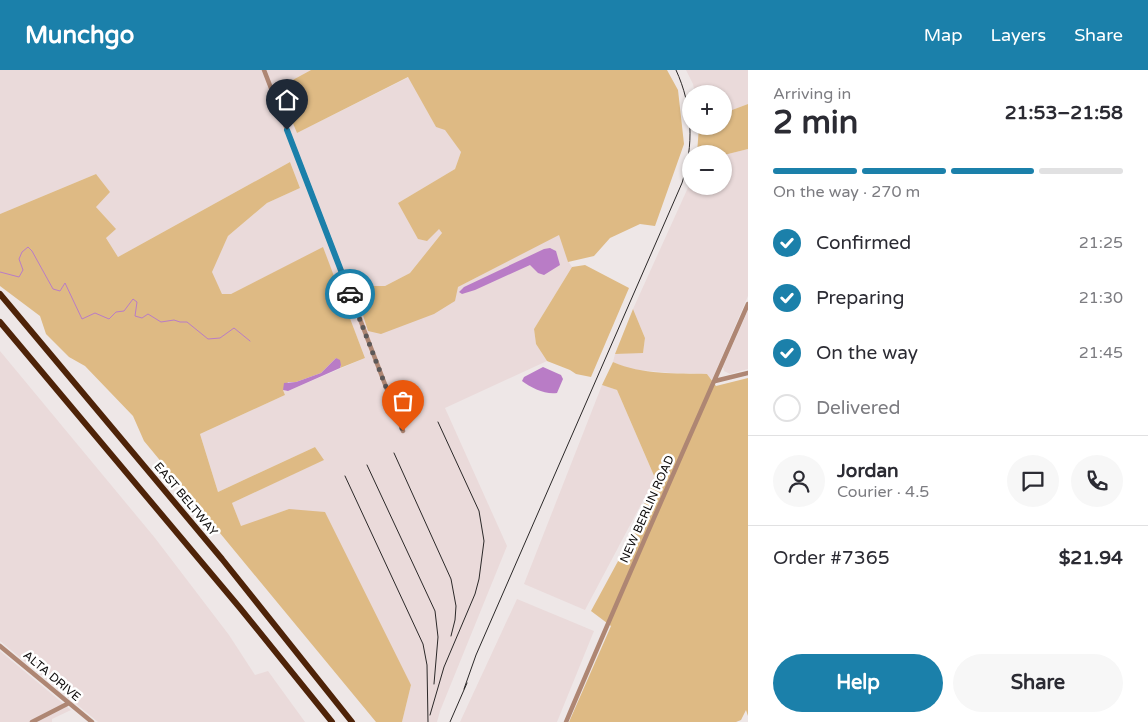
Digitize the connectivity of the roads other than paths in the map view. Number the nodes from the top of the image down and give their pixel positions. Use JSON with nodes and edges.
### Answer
{"nodes":[{"id":1,"x":264,"y":70,"type":"edge"},
{"id":2,"x":0,"y":294,"type":"edge"},
{"id":3,"x":748,"y":304,"type":"edge"},
{"id":4,"x":0,"y":322,"type":"edge"},
{"id":5,"x":748,"y":373,"type":"edge"},
{"id":6,"x":715,"y":381,"type":"junction"},
{"id":7,"x":403,"y":431,"type":"dead end"},
{"id":8,"x":0,"y":646,"type":"edge"},
{"id":9,"x":69,"y":704,"type":"junction"},
{"id":10,"x":32,"y":722,"type":"edge"},
{"id":11,"x":92,"y":722,"type":"edge"},
{"id":12,"x":332,"y":722,"type":"edge"},
{"id":13,"x":352,"y":722,"type":"edge"},
{"id":14,"x":566,"y":722,"type":"edge"}],
"edges":[{"from":1,"to":7,"type":"street"},
{"from":2,"to":13,"type":"highway","name":"EAST BELTWAY"},
{"from":3,"to":6,"type":"street","name":"NEW BERLIN ROAD"},
{"from":4,"to":12,"type":"highway"},
{"from":5,"to":6,"type":"street"},
{"from":6,"to":14,"type":"street","name":"NEW BERLIN ROAD"},
{"from":8,"to":9,"type":"street","name":"ALTA DRIVE"},
{"from":9,"to":10,"type":"street"},
{"from":9,"to":11,"type":"street","name":"ALTA DRIVE"}]}
